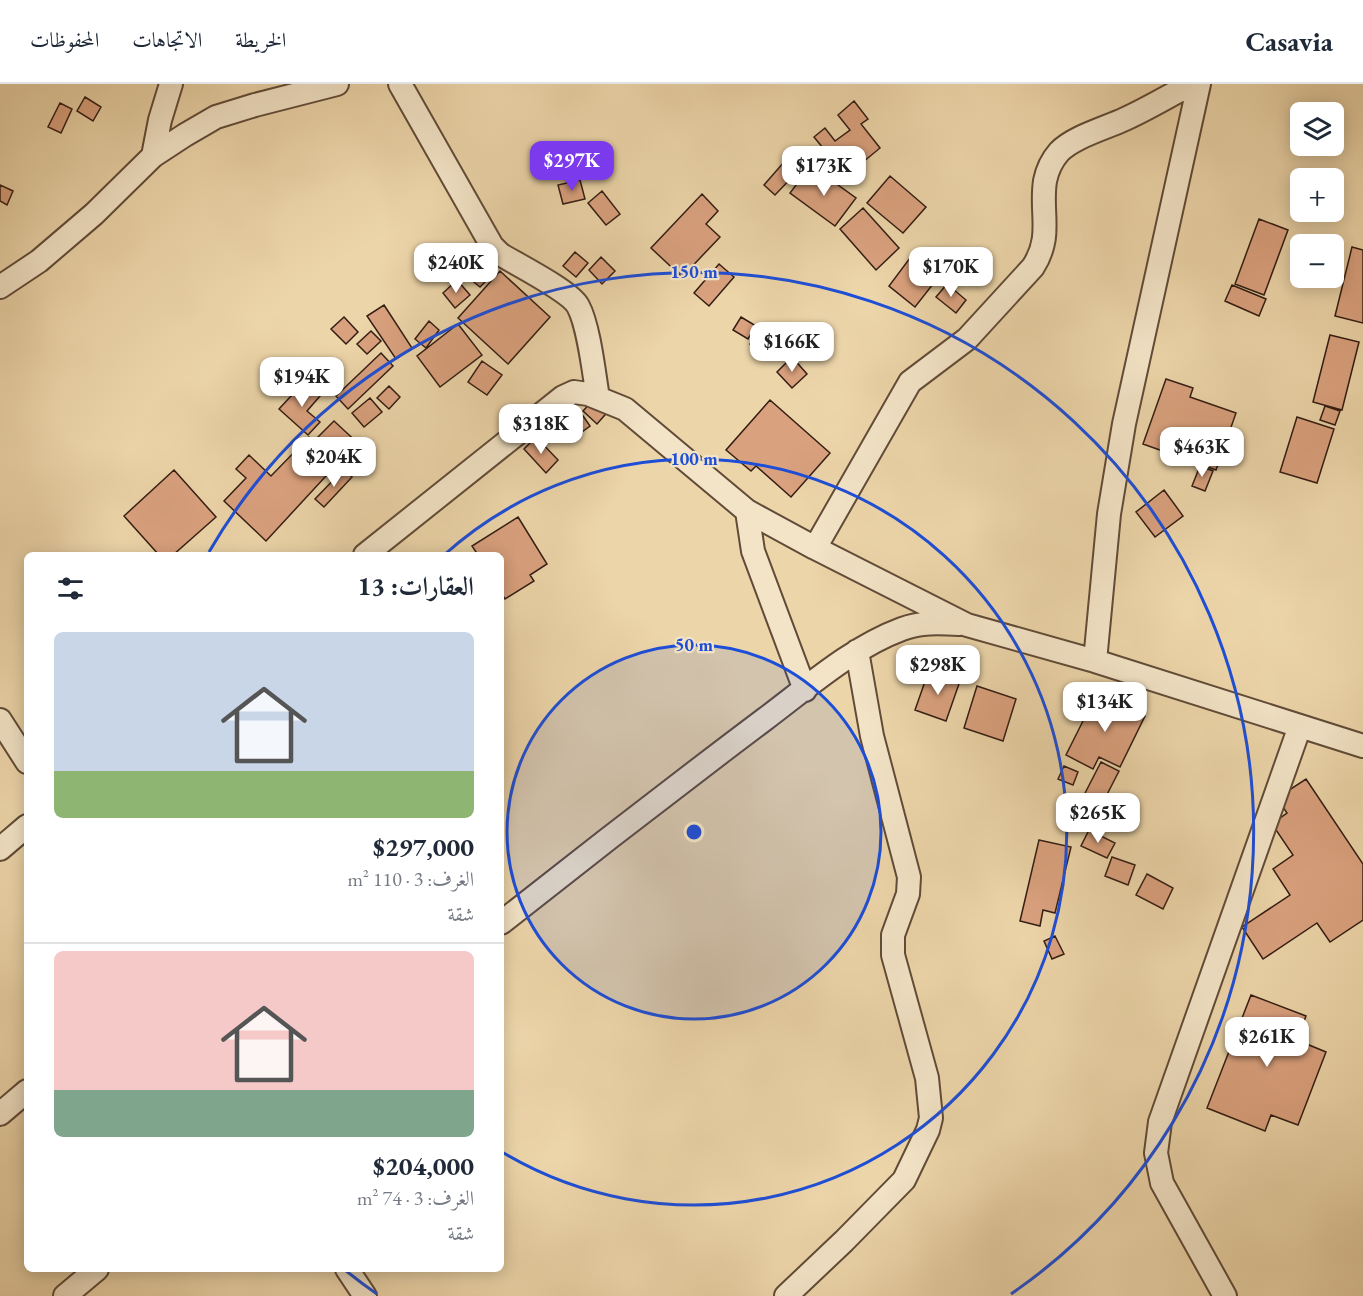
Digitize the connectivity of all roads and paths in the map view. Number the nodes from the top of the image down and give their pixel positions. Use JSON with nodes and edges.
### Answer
{"nodes":[{"id":1,"x":171,"y":84,"type":"edge"},
{"id":2,"x":337,"y":84,"type":"edge"},
{"id":3,"x":400,"y":84,"type":"edge"},
{"id":4,"x":1191,"y":84,"type":"edge"},
{"id":5,"x":1199,"y":84,"type":"edge"},
{"id":6,"x":153,"y":156,"type":"junction"},
{"id":7,"x":0,"y":287,"type":"edge"},
{"id":8,"x":598,"y":398,"type":"junction"},
{"id":9,"x":747,"y":511,"type":"junction"},
{"id":10,"x":815,"y":548,"type":"junction"},
{"id":11,"x":369,"y":552,"type":"edge"},
{"id":12,"x":968,"y":625,"type":"junction"},
{"id":13,"x":857,"y":651,"type":"junction"},
{"id":14,"x":1095,"y":661,"type":"junction"},
{"id":15,"x":805,"y":690,"type":"junction"},
{"id":16,"x":0,"y":720,"type":"edge"},
{"id":17,"x":1300,"y":726,"type":"junction"},
{"id":18,"x":1363,"y":746,"type":"edge"},
{"id":19,"x":24,"y":757,"type":"edge"},
{"id":20,"x":24,"y":829,"type":"edge"},
{"id":21,"x":0,"y":849,"type":"edge"},
{"id":22,"x":504,"y":921,"type":"edge"},
{"id":23,"x":24,"y":1094,"type":"edge"},
{"id":24,"x":0,"y":1114,"type":"edge"},
{"id":25,"x":93,"y":1272,"type":"edge"},
{"id":26,"x":349,"y":1272,"type":"edge"},
{"id":27,"x":65,"y":1296,"type":"edge"},
{"id":28,"x":365,"y":1296,"type":"edge"},
{"id":29,"x":786,"y":1296,"type":"edge"},
{"id":30,"x":1225,"y":1296,"type":"edge"}],
"edges":[{"from":1,"to":6,"type":"street"},
{"from":2,"to":6,"type":"street"},
{"from":3,"to":8,"type":"street"},
{"from":4,"to":10,"type":"street"},
{"from":5,"to":14,"type":"street"},
{"from":6,"to":7,"type":"street"},
{"from":8,"to":9,"type":"street"},
{"from":8,"to":11,"type":"street"},
{"from":9,"to":10,"type":"street"},
{"from":9,"to":15,"type":"street"},
{"from":10,"to":12,"type":"street"},
{"from":12,"to":13,"type":"street"},
{"from":12,"to":14,"type":"street"},
{"from":13,"to":15,"type":"street"},
{"from":13,"to":29,"type":"street"},
{"from":14,"to":17,"type":"street"},
{"from":15,"to":22,"type":"street"},
{"from":16,"to":19,"type":"street"},
{"from":17,"to":18,"type":"street"},
{"from":17,"to":30,"type":"street"},
{"from":20,"to":21,"type":"street"},
{"from":23,"to":24,"type":"street"},
{"from":25,"to":27,"type":"street"},
{"from":26,"to":28,"type":"street"}]}
